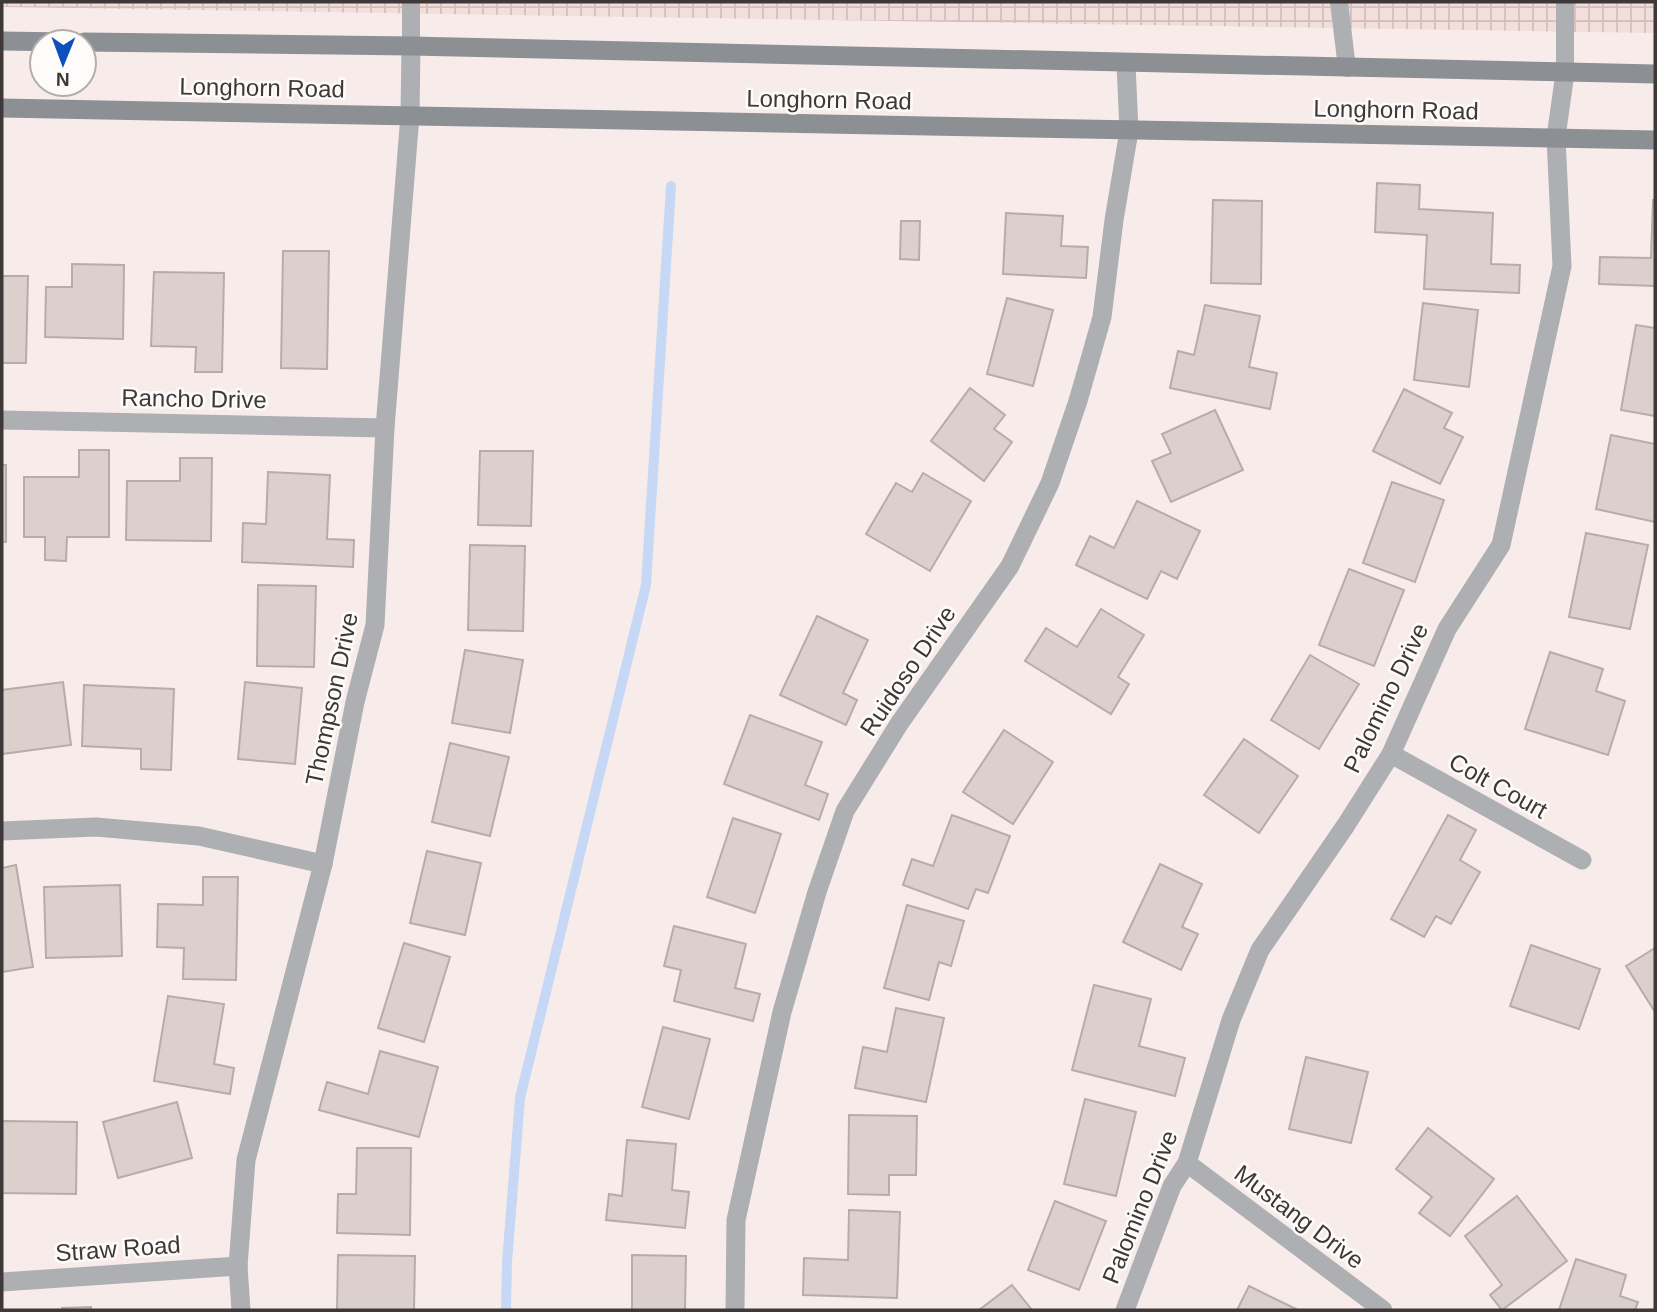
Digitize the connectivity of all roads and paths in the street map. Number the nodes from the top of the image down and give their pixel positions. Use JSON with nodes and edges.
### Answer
{"nodes":[{"id":1,"x":411,"y":2,"type":"edge"},
{"id":2,"x":1339,"y":2,"type":"edge"},
{"id":3,"x":1565,"y":2,"type":"edge"},
{"id":4,"x":2,"y":41,"type":"edge"},
{"id":5,"x":28,"y":41,"type":"edge"},
{"id":6,"x":98,"y":42,"type":"edge"},
{"id":7,"x":411,"y":46,"type":"junction"},
{"id":8,"x":1126,"y":64,"type":"junction"},
{"id":9,"x":1347,"y":68,"type":"junction"},
{"id":10,"x":1565,"y":73,"type":"junction"},
{"id":11,"x":1655,"y":74,"type":"edge"},
{"id":12,"x":2,"y":108,"type":"edge"},
{"id":13,"x":410,"y":115,"type":"junction"},
{"id":14,"x":1129,"y":131,"type":"junction"},
{"id":15,"x":1556,"y":137,"type":"junction"},
{"id":16,"x":1655,"y":140,"type":"edge"},
{"id":17,"x":2,"y":420,"type":"edge"},
{"id":18,"x":386,"y":428,"type":"junction"},
{"id":19,"x":1391,"y":754,"type":"junction"},
{"id":20,"x":2,"y":831,"type":"edge"},
{"id":21,"x":1583,"y":860,"type":"dead end"},
{"id":22,"x":323,"y":864,"type":"junction"},
{"id":23,"x":1187,"y":1163,"type":"junction"},
{"id":24,"x":238,"y":1266,"type":"junction"},
{"id":25,"x":2,"y":1282,"type":"edge"},
{"id":26,"x":242,"y":1310,"type":"edge"},
{"id":27,"x":735,"y":1310,"type":"edge"},
{"id":28,"x":1125,"y":1310,"type":"edge"},
{"id":29,"x":1383,"y":1310,"type":"edge"}],
"edges":[{"from":1,"to":7,"type":"lane"},
{"from":2,"to":9,"type":"lane"},
{"from":3,"to":10,"type":"lane"},
{"from":4,"to":5,"type":"main road"},
{"from":6,"to":7,"type":"main road","name":"Longhorn Road"},
{"from":7,"to":8,"type":"main road","name":"Longhorn Road"},
{"from":7,"to":13,"type":"street","name":"Thompson Drive"},
{"from":8,"to":9,"type":"main road","name":"Longhorn Road"},
{"from":8,"to":14,"type":"street","name":"Ruidoso Drive"},
{"from":9,"to":10,"type":"main road","name":"Longhorn Road"},
{"from":10,"to":11,"type":"main road","name":"Longhorn Road"},
{"from":10,"to":15,"type":"street","name":"Palomino Drive"},
{"from":12,"to":13,"type":"main road","name":"Longhorn Road"},
{"from":13,"to":14,"type":"main road","name":"Longhorn Road"},
{"from":13,"to":18,"type":"street","name":"Thompson Drive"},
{"from":14,"to":15,"type":"main road","name":"Longhorn Road"},
{"from":14,"to":27,"type":"street","name":"Ruidoso Drive"},
{"from":15,"to":16,"type":"main road","name":"Longhorn Road"},
{"from":15,"to":19,"type":"street","name":"Palomino Drive"},
{"from":17,"to":18,"type":"street","name":"Rancho Drive"},
{"from":18,"to":22,"type":"street","name":"Thompson Drive"},
{"from":19,"to":21,"type":"street","name":"Colt Court"},
{"from":19,"to":23,"type":"street","name":"Palomino Drive"},
{"from":20,"to":22,"type":"street"},
{"from":22,"to":24,"type":"street","name":"Thompson Drive"},
{"from":23,"to":28,"type":"street","name":"Palomino Drive"},
{"from":23,"to":29,"type":"street","name":"Mustang Drive"},
{"from":24,"to":25,"type":"street","name":"Straw Road"},
{"from":24,"to":26,"type":"street","name":"Thompson Drive"}]}
